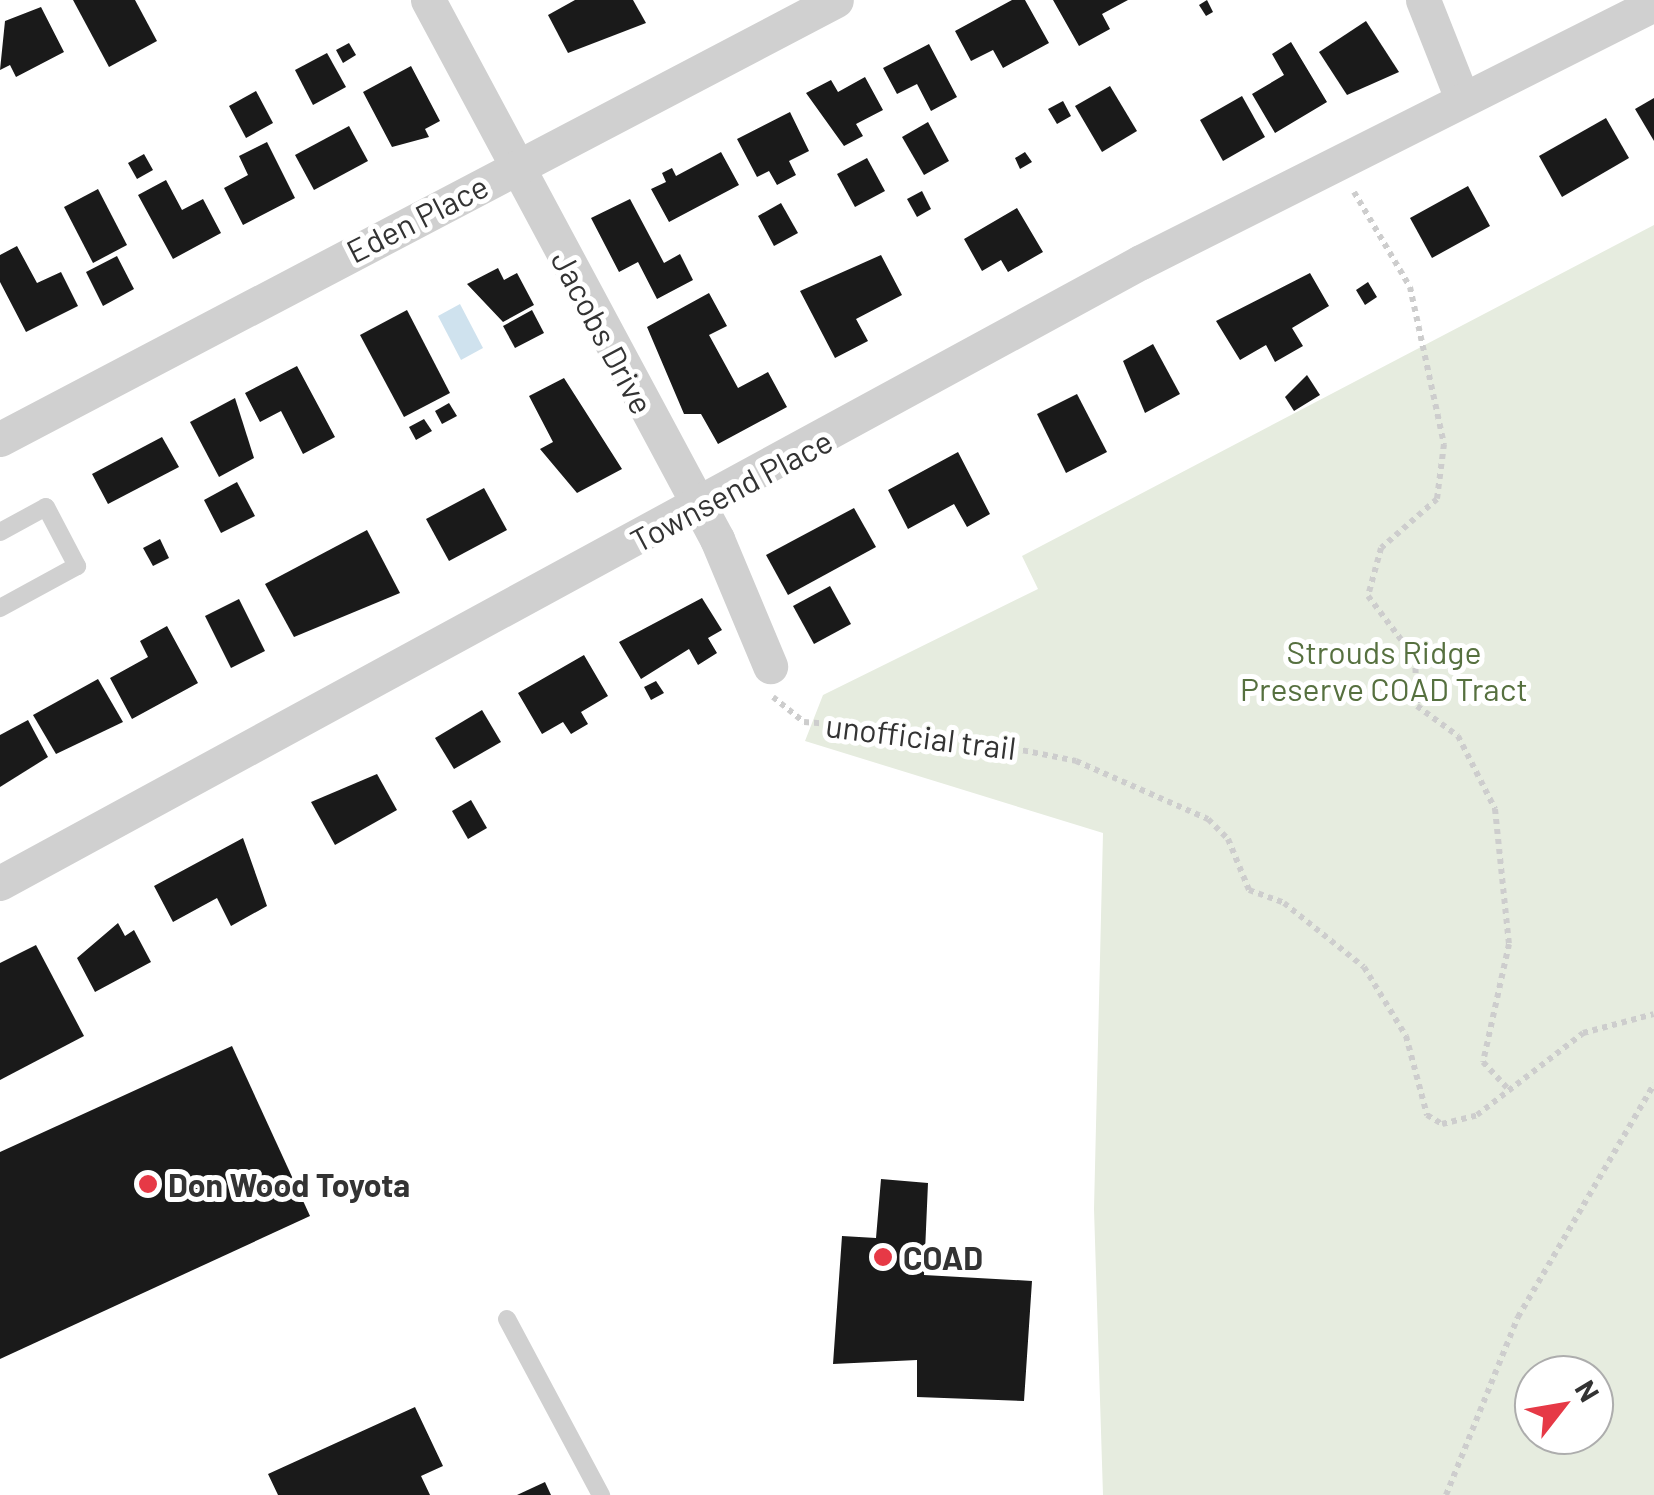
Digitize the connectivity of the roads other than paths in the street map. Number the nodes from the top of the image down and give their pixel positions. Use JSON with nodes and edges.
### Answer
{"nodes":[{"id":1,"x":428,"y":0,"type":"edge"},
{"id":2,"x":836,"y":0,"type":"edge"},
{"id":3,"x":1422,"y":0,"type":"edge"},
{"id":4,"x":1654,"y":4,"type":"edge"},
{"id":5,"x":1461,"y":96,"type":"junction"},
{"id":6,"x":516,"y":167,"type":"junction"},
{"id":7,"x":0,"y":440,"type":"edge"},
{"id":8,"x":697,"y":511,"type":"junction"},
{"id":9,"x":0,"y":532,"type":"edge"},
{"id":10,"x":0,"y":608,"type":"edge"},
{"id":11,"x":770,"y":666,"type":"road end"},
{"id":12,"x":0,"y":883,"type":"edge"},
{"id":13,"x":507,"y":1319,"type":"dead end"},
{"id":14,"x":601,"y":1495,"type":"edge"}],
"edges":[{"from":1,"to":6,"type":"street","name":"Jacobs Drive"},
{"from":2,"to":6,"type":"street","name":"Eden Place"},
{"from":3,"to":5,"type":"street"},
{"from":4,"to":5,"type":"street","name":"Townsend Place"},
{"from":5,"to":8,"type":"street","name":"Townsend Place"},
{"from":6,"to":7,"type":"street","name":"Eden Place"},
{"from":6,"to":8,"type":"street","name":"Jacobs Drive"},
{"from":8,"to":11,"type":"street","name":"Jacobs Drive"},
{"from":8,"to":12,"type":"street","name":"Townsend Place"},
{"from":9,"to":10,"type":"lane"},
{"from":13,"to":14,"type":"lane"}]}
